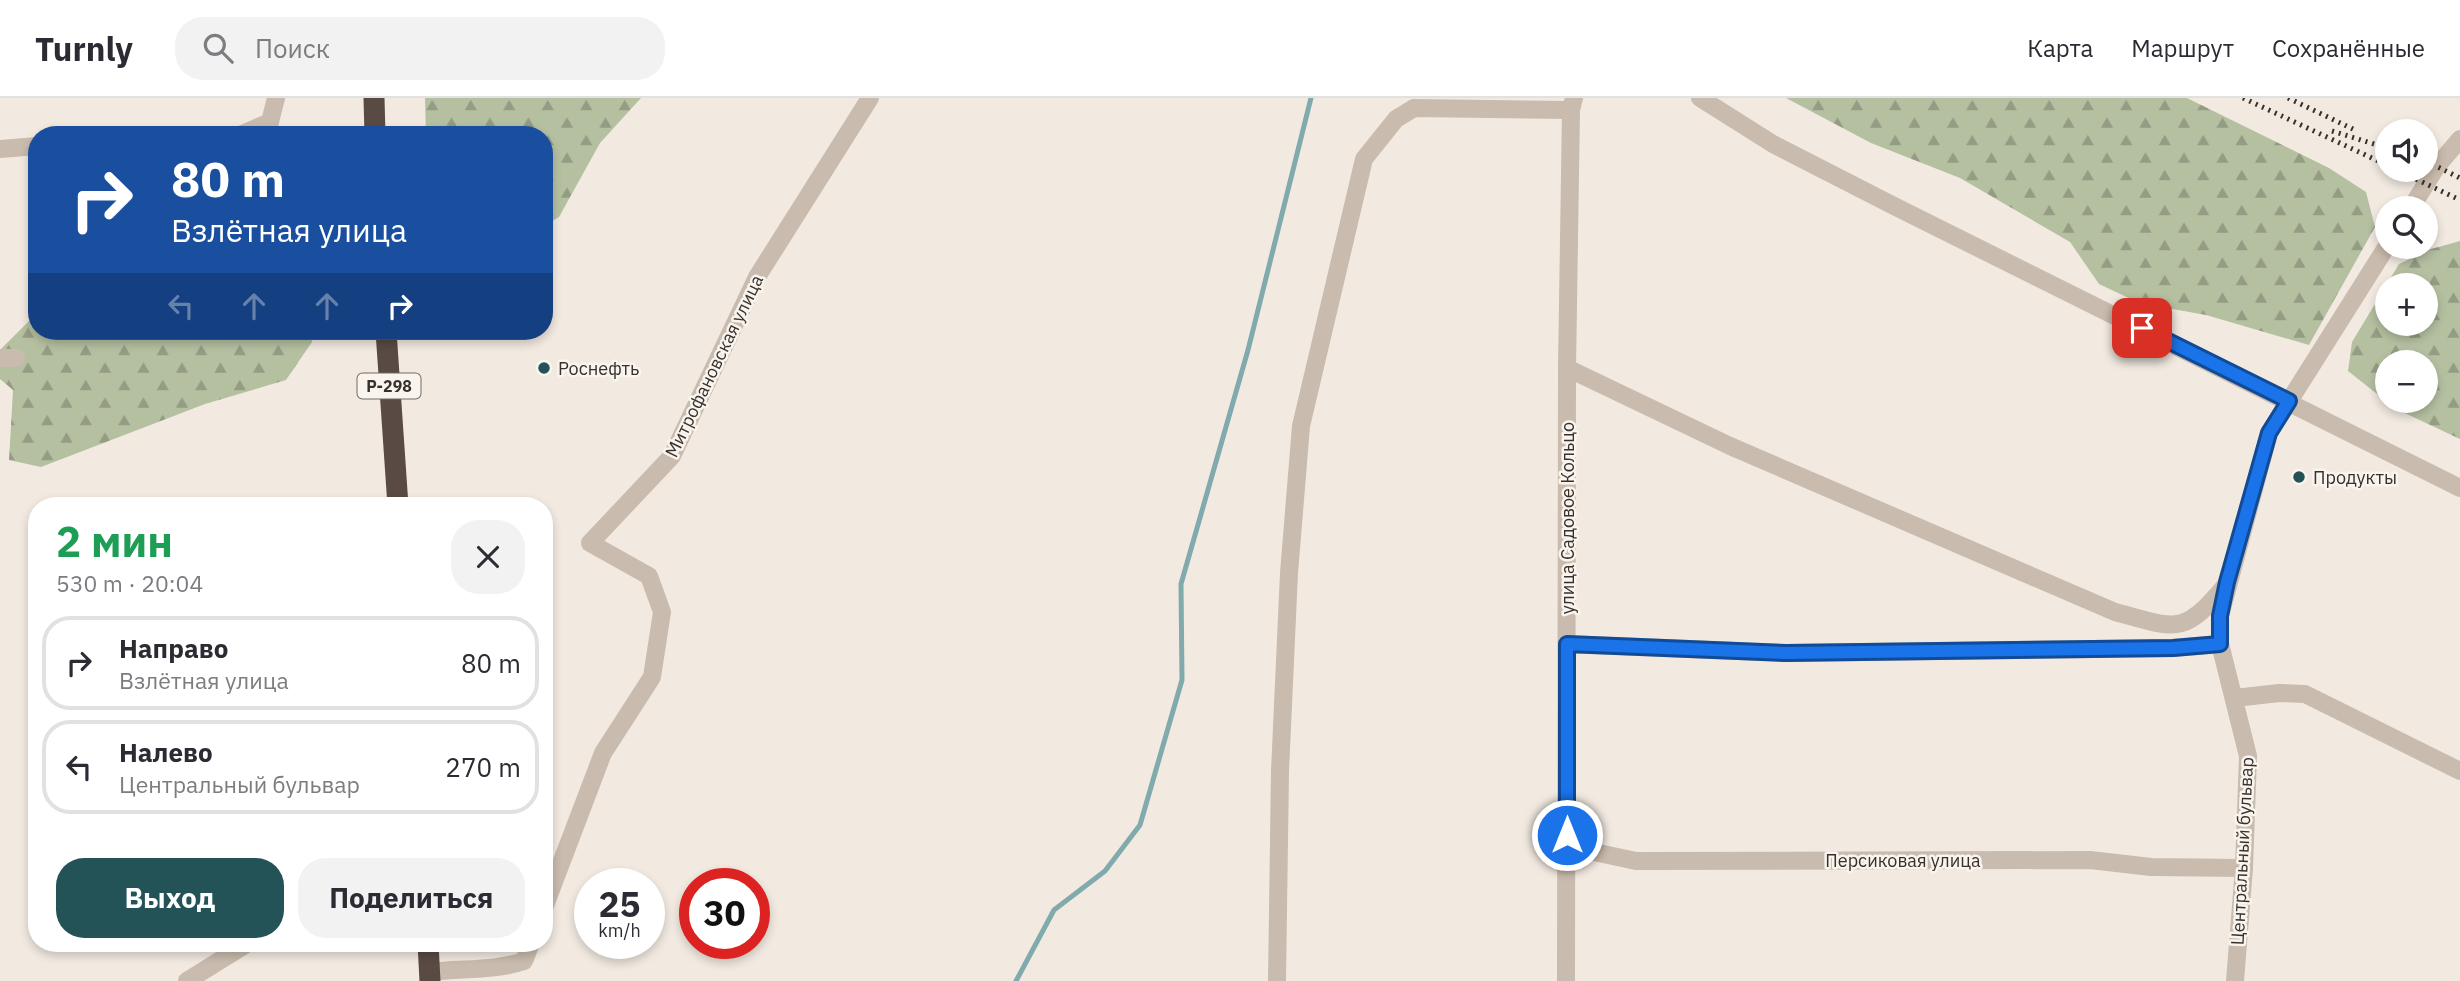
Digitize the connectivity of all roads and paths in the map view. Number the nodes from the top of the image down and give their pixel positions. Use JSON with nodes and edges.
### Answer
{"nodes":[{"id":1,"x":276,"y":98,"type":"edge"},
{"id":2,"x":373,"y":98,"type":"edge"},
{"id":3,"x":870,"y":98,"type":"edge"},
{"id":4,"x":1700,"y":98,"type":"edge"},
{"id":5,"x":1573,"y":104,"type":"edge"},
{"id":6,"x":261,"y":126,"type":"edge"},
{"id":7,"x":375,"y":126,"type":"edge"},
{"id":8,"x":2460,"y":139,"type":"edge"},
{"id":9,"x":28,"y":147,"type":"edge"},
{"id":10,"x":0,"y":149,"type":"edge"},
{"id":11,"x":2418,"y":196,"type":"edge"},
{"id":12,"x":2379,"y":259,"type":"edge"},
{"id":13,"x":387,"y":340,"type":"edge"},
{"id":14,"x":1567,"y":368,"type":"junction"},
{"id":15,"x":2289,"y":401,"type":"junction"},
{"id":16,"x":2460,"y":488,"type":"edge"},
{"id":17,"x":397,"y":497,"type":"edge"},
{"id":18,"x":2227,"y":582,"type":"junction"},
{"id":19,"x":1567,"y":644,"type":"junction"},
{"id":20,"x":2220,"y":644,"type":"junction"},
{"id":21,"x":2235,"y":698,"type":"junction"},
{"id":22,"x":2460,"y":771,"type":"edge"},
{"id":23,"x":1567,"y":835,"type":"junction"},
{"id":24,"x":2244,"y":869,"type":"junction"},
{"id":25,"x":553,"y":884,"type":"edge"},
{"id":26,"x":234,"y":952,"type":"edge"},
{"id":27,"x":429,"y":952,"type":"edge"},
{"id":28,"x":528,"y":952,"type":"edge"},
{"id":29,"x":430,"y":976,"type":"edge"},
{"id":30,"x":187,"y":981,"type":"edge"},
{"id":31,"x":1277,"y":981,"type":"edge"},
{"id":32,"x":1566,"y":981,"type":"edge"},
{"id":33,"x":2235,"y":981,"type":"edge"}],
"edges":[{"from":1,"to":6,"type":"street"},
{"from":2,"to":7,"type":"highway"},
{"from":3,"to":25,"type":"street","name":"Митрофановская улица"},
{"from":4,"to":15,"type":"street"},
{"from":5,"to":14,"type":"street","name":"улица Садовое Кольцо"},
{"from":5,"to":31,"type":"street"},
{"from":8,"to":11,"type":"street"},
{"from":9,"to":10,"type":"street"},
{"from":12,"to":15,"type":"street","name":"Центральный бульвар"},
{"from":13,"to":17,"type":"highway","number":"Р-298"},
{"from":14,"to":18,"type":"street"},
{"from":14,"to":19,"type":"street","name":"улица Садовое Кольцо"},
{"from":15,"to":16,"type":"street"},
{"from":15,"to":18,"type":"street","name":"Центральный бульвар"},
{"from":18,"to":20,"type":"street","name":"Центральный бульвар"},
{"from":19,"to":20,"type":"street"},
{"from":19,"to":23,"type":"street","name":"улица Садовое Кольцо"},
{"from":20,"to":21,"type":"street","name":"Центральный бульвар"},
{"from":21,"to":22,"type":"street"},
{"from":21,"to":24,"type":"street","name":"Центральный бульвар"},
{"from":23,"to":24,"type":"street","name":"Персиковая улица"},
{"from":23,"to":32,"type":"street","name":"улица Садовое Кольцо"},
{"from":24,"to":33,"type":"street","name":"Центральный бульвар"},
{"from":26,"to":30,"type":"street"},
{"from":27,"to":29,"type":"highway"},
{"from":28,"to":29,"type":"street"}]}
